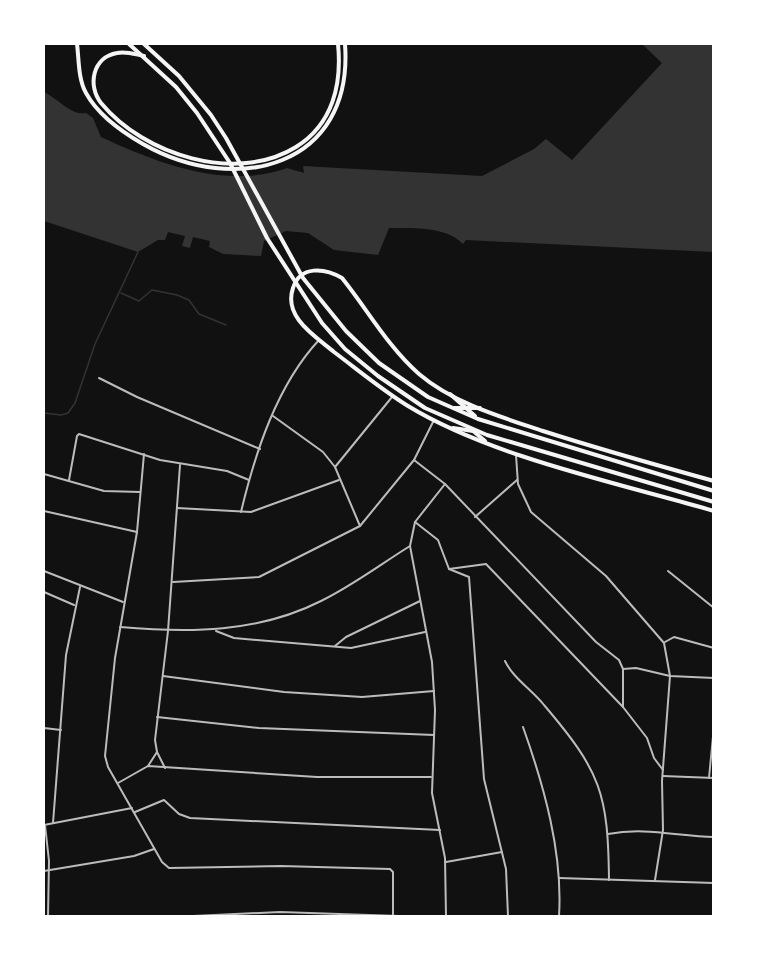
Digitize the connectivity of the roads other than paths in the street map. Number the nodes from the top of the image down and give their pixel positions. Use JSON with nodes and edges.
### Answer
{"nodes":[{"id":1,"x":77,"y":44,"type":"edge"},
{"id":2,"x":129,"y":44,"type":"edge"},
{"id":3,"x":144,"y":44,"type":"edge"},
{"id":4,"x":338,"y":44,"type":"edge"},
{"id":5,"x":345,"y":44,"type":"edge"},
{"id":6,"x":145,"y":57,"type":"junction"},
{"id":7,"x":319,"y":340,"type":"junction"},
{"id":8,"x":99,"y":378,"type":"dead end"},
{"id":9,"x":450,"y":394,"type":"junction"},
{"id":10,"x":393,"y":396,"type":"junction"},
{"id":11,"x":443,"y":404,"type":"junction"},
{"id":12,"x":467,"y":408,"type":"junction"},
{"id":13,"x":480,"y":408,"type":"junction"},
{"id":14,"x":273,"y":416,"type":"junction"},
{"id":15,"x":434,"y":419,"type":"junction"},
{"id":16,"x":478,"y":419,"type":"junction"},
{"id":17,"x":458,"y":423,"type":"junction"},
{"id":18,"x":453,"y":428,"type":"junction"},
{"id":19,"x":474,"y":431,"type":"junction"},
{"id":20,"x":487,"y":435,"type":"junction"},
{"id":21,"x":485,"y":441,"type":"junction"},
{"id":22,"x":260,"y":449,"type":"junction"},
{"id":23,"x":516,"y":452,"type":"junction"},
{"id":24,"x":144,"y":454,"type":"junction"},
{"id":25,"x":414,"y":460,"type":"junction"},
{"id":26,"x":180,"y":465,"type":"junction"},
{"id":27,"x":335,"y":467,"type":"junction"},
{"id":28,"x":44,"y":474,"type":"edge"},
{"id":29,"x":69,"y":480,"type":"junction"},
{"id":30,"x":249,"y":480,"type":"junction"},
{"id":31,"x":339,"y":480,"type":"junction"},
{"id":32,"x":517,"y":480,"type":"junction"},
{"id":33,"x":714,"y":481,"type":"edge"},
{"id":34,"x":445,"y":484,"type":"junction"},
{"id":35,"x":714,"y":491,"type":"edge"},
{"id":36,"x":140,"y":492,"type":"junction"},
{"id":37,"x":714,"y":502,"type":"edge"},
{"id":38,"x":177,"y":508,"type":"junction"},
{"id":39,"x":44,"y":511,"type":"edge"},
{"id":40,"x":714,"y":511,"type":"edge"},
{"id":41,"x":241,"y":512,"type":"junction"},
{"id":42,"x":475,"y":517,"type":"junction"},
{"id":43,"x":415,"y":522,"type":"junction"},
{"id":44,"x":360,"y":526,"type":"junction"},
{"id":45,"x":137,"y":532,"type":"junction"},
{"id":46,"x":411,"y":546,"type":"junction"},
{"id":47,"x":449,"y":569,"type":"junction"},
{"id":48,"x":44,"y":571,"type":"edge"},
{"id":49,"x":668,"y":571,"type":"dead end"},
{"id":50,"x":173,"y":582,"type":"junction"},
{"id":51,"x":80,"y":587,"type":"junction"},
{"id":52,"x":44,"y":592,"type":"edge"},
{"id":53,"x":420,"y":601,"type":"junction"},
{"id":54,"x":123,"y":602,"type":"junction"},
{"id":55,"x":75,"y":605,"type":"junction"},
{"id":56,"x":714,"y":608,"type":"edge"},
{"id":57,"x":120,"y":627,"type":"junction"},
{"id":58,"x":168,"y":631,"type":"junction"},
{"id":59,"x":214,"y":631,"type":"junction"},
{"id":60,"x":425,"y":632,"type":"junction"},
{"id":61,"x":664,"y":643,"type":"junction"},
{"id":62,"x":334,"y":647,"type":"junction"},
{"id":63,"x":714,"y":648,"type":"edge"},
{"id":64,"x":505,"y":661,"type":"dead end"},
{"id":65,"x":623,"y":669,"type":"junction"},
{"id":66,"x":163,"y":676,"type":"junction"},
{"id":67,"x":670,"y":676,"type":"junction"},
{"id":68,"x":714,"y":678,"type":"edge"},
{"id":69,"x":434,"y":691,"type":"junction"},
{"id":70,"x":623,"y":707,"type":"junction"},
{"id":71,"x":157,"y":717,"type":"junction"},
{"id":72,"x":714,"y":726,"type":"edge"},
{"id":73,"x":523,"y":727,"type":"dead end"},
{"id":74,"x":44,"y":728,"type":"edge"},
{"id":75,"x":61,"y":730,"type":"junction"},
{"id":76,"x":434,"y":735,"type":"junction"},
{"id":77,"x":157,"y":752,"type":"junction"},
{"id":78,"x":148,"y":766,"type":"junction"},
{"id":79,"x":165,"y":768,"type":"junction"},
{"id":80,"x":663,"y":770,"type":"junction"},
{"id":81,"x":663,"y":776,"type":"junction"},
{"id":82,"x":431,"y":777,"type":"junction"},
{"id":83,"x":709,"y":778,"type":"junction"},
{"id":84,"x":714,"y":778,"type":"edge"},
{"id":85,"x":118,"y":783,"type":"junction"},
{"id":86,"x":132,"y":807,"type":"junction"},
{"id":87,"x":135,"y":812,"type":"junction"},
{"id":88,"x":52,"y":823,"type":"junction"},
{"id":89,"x":44,"y":825,"type":"edge"},
{"id":90,"x":440,"y":830,"type":"junction"},
{"id":91,"x":663,"y":830,"type":"junction"},
{"id":92,"x":608,"y":834,"type":"junction"},
{"id":93,"x":714,"y":837,"type":"edge"},
{"id":94,"x":154,"y":849,"type":"junction"},
{"id":95,"x":502,"y":852,"type":"junction"},
{"id":96,"x":445,"y":862,"type":"junction"},
{"id":97,"x":49,"y":870,"type":"junction"},
{"id":98,"x":44,"y":872,"type":"edge"},
{"id":99,"x":560,"y":878,"type":"junction"},
{"id":100,"x":609,"y":880,"type":"junction"},
{"id":101,"x":656,"y":880,"type":"junction"},
{"id":102,"x":714,"y":884,"type":"edge"},
{"id":103,"x":48,"y":916,"type":"edge"},
{"id":104,"x":193,"y":916,"type":"edge"},
{"id":105,"x":393,"y":916,"type":"edge"},
{"id":106,"x":399,"y":916,"type":"edge"},
{"id":107,"x":446,"y":916,"type":"edge"},
{"id":108,"x":508,"y":916,"type":"edge"},
{"id":109,"x":559,"y":916,"type":"edge"}],
"edges":[{"from":1,"to":5,"type":"main road"},
{"from":2,"to":6,"type":"main road"},
{"from":3,"to":11,"type":"main road"},
{"from":4,"to":6,"type":"main road"},
{"from":6,"to":17,"type":"main road"},
{"from":7,"to":9,"type":"main road"},
{"from":7,"to":10,"type":"main road"},
{"from":7,"to":14,"type":"street"},
{"from":8,"to":22,"type":"street"},
{"from":9,"to":12,"type":"main road"},
{"from":9,"to":13,"type":"main road"},
{"from":10,"to":15,"type":"main road"},
{"from":10,"to":27,"type":"street"},
{"from":11,"to":12,"type":"main road"},
{"from":11,"to":16,"type":"main road"},
{"from":12,"to":13,"type":"main road"},
{"from":12,"to":16,"type":"main road"},
{"from":13,"to":33,"type":"main road"},
{"from":14,"to":22,"type":"street"},
{"from":14,"to":27,"type":"street"},
{"from":15,"to":18,"type":"main road"},
{"from":15,"to":25,"type":"street"},
{"from":16,"to":35,"type":"main road"},
{"from":17,"to":19,"type":"main road"},
{"from":17,"to":20,"type":"main road"},
{"from":18,"to":19,"type":"main road"},
{"from":18,"to":21,"type":"main road"},
{"from":19,"to":20,"type":"main road"},
{"from":19,"to":21,"type":"main road"},
{"from":20,"to":37,"type":"main road"},
{"from":21,"to":23,"type":"main road"},
{"from":22,"to":30,"type":"street"},
{"from":23,"to":32,"type":"street"},
{"from":23,"to":40,"type":"main road"},
{"from":24,"to":26,"type":"street"},
{"from":24,"to":29,"type":"street"},
{"from":24,"to":36,"type":"street"},
{"from":25,"to":34,"type":"street"},
{"from":25,"to":44,"type":"street"},
{"from":26,"to":30,"type":"street"},
{"from":26,"to":38,"type":"street"},
{"from":27,"to":31,"type":"street"},
{"from":28,"to":29,"type":"street"},
{"from":29,"to":36,"type":"street"},
{"from":30,"to":41,"type":"street"},
{"from":31,"to":41,"type":"street"},
{"from":31,"to":44,"type":"street"},
{"from":32,"to":42,"type":"street"},
{"from":32,"to":61,"type":"street"},
{"from":34,"to":42,"type":"street"},
{"from":34,"to":43,"type":"street"},
{"from":36,"to":45,"type":"street"},
{"from":38,"to":41,"type":"street"},
{"from":38,"to":50,"type":"street"},
{"from":39,"to":45,"type":"street"},
{"from":42,"to":65,"type":"street"},
{"from":43,"to":46,"type":"street"},
{"from":43,"to":47,"type":"street"},
{"from":44,"to":50,"type":"street"},
{"from":45,"to":54,"type":"street"},
{"from":46,"to":53,"type":"street"},
{"from":46,"to":59,"type":"street"},
{"from":47,"to":70,"type":"street"},
{"from":47,"to":95,"type":"street"},
{"from":48,"to":51,"type":"street"},
{"from":49,"to":56,"type":"street"},
{"from":50,"to":58,"type":"street"},
{"from":51,"to":54,"type":"street"},
{"from":51,"to":55,"type":"street"},
{"from":52,"to":55,"type":"street"},
{"from":53,"to":60,"type":"street"},
{"from":53,"to":62,"type":"street"},
{"from":54,"to":57,"type":"street"},
{"from":55,"to":75,"type":"street"},
{"from":57,"to":58,"type":"street"},
{"from":57,"to":85,"type":"street"},
{"from":58,"to":59,"type":"street"},
{"from":58,"to":66,"type":"street"},
{"from":59,"to":62,"type":"street"},
{"from":60,"to":62,"type":"street"},
{"from":60,"to":69,"type":"street"},
{"from":61,"to":63,"type":"street"},
{"from":61,"to":67,"type":"street"},
{"from":64,"to":92,"type":"street"},
{"from":65,"to":67,"type":"street"},
{"from":65,"to":70,"type":"street"},
{"from":66,"to":69,"type":"street"},
{"from":66,"to":71,"type":"street"},
{"from":67,"to":68,"type":"street"},
{"from":67,"to":80,"type":"street"},
{"from":69,"to":76,"type":"street"},
{"from":70,"to":80,"type":"street"},
{"from":71,"to":76,"type":"street"},
{"from":71,"to":77,"type":"street"},
{"from":72,"to":83,"type":"street"},
{"from":73,"to":99,"type":"street"},
{"from":74,"to":75,"type":"street"},
{"from":75,"to":88,"type":"street"},
{"from":76,"to":82,"type":"street"},
{"from":77,"to":78,"type":"street"},
{"from":77,"to":79,"type":"street"},
{"from":78,"to":79,"type":"street"},
{"from":78,"to":85,"type":"street"},
{"from":79,"to":82,"type":"street"},
{"from":80,"to":81,"type":"street"},
{"from":81,"to":83,"type":"street"},
{"from":81,"to":91,"type":"street"},
{"from":82,"to":90,"type":"street"},
{"from":83,"to":84,"type":"street"},
{"from":85,"to":86,"type":"street"},
{"from":86,"to":87,"type":"street"},
{"from":86,"to":88,"type":"street"},
{"from":87,"to":90,"type":"street"},
{"from":87,"to":94,"type":"street"},
{"from":88,"to":89,"type":"street"},
{"from":89,"to":97,"type":"street"},
{"from":90,"to":96,"type":"street"},
{"from":91,"to":92,"type":"street"},
{"from":91,"to":93,"type":"street"},
{"from":91,"to":101,"type":"street"},
{"from":92,"to":100,"type":"street"},
{"from":94,"to":97,"type":"street"},
{"from":94,"to":105,"type":"street"},
{"from":95,"to":96,"type":"street"},
{"from":95,"to":108,"type":"street"},
{"from":96,"to":107,"type":"street"},
{"from":97,"to":98,"type":"street"},
{"from":97,"to":103,"type":"street"},
{"from":99,"to":100,"type":"street"},
{"from":99,"to":109,"type":"street"},
{"from":100,"to":101,"type":"street"},
{"from":101,"to":102,"type":"street"},
{"from":104,"to":105,"type":"street"},
{"from":105,"to":106,"type":"street"}]}
